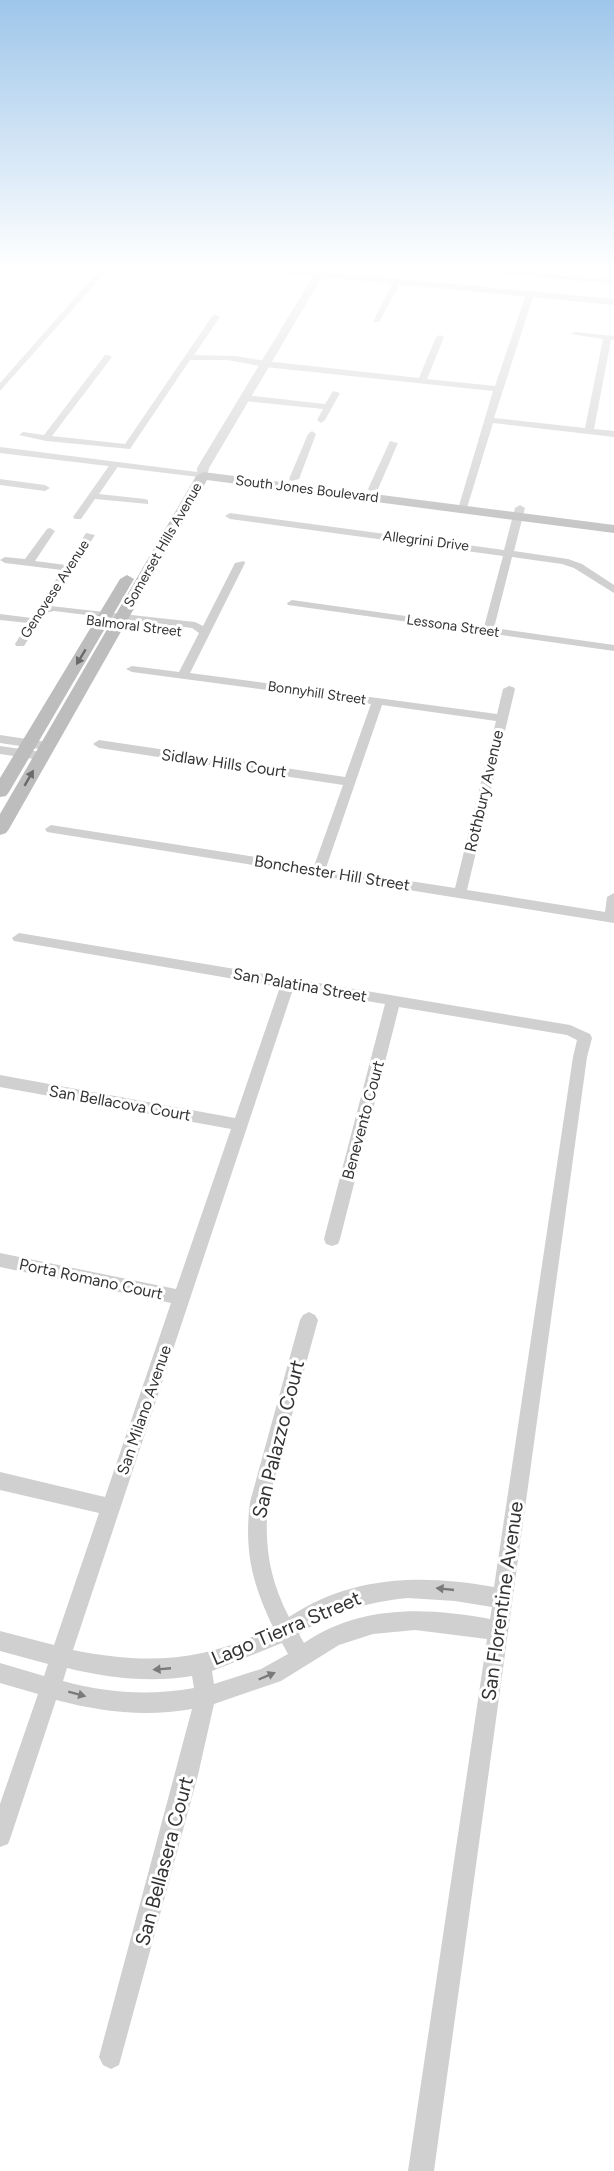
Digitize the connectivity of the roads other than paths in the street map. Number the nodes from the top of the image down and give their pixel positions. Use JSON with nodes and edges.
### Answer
{"nodes":[{"id":1,"x":19,"y":366,"type":"edge"},
{"id":2,"x":101,"y":366,"type":"edge"},
{"id":3,"x":182,"y":366,"type":"edge"},
{"id":4,"x":264,"y":366,"type":"edge"},
{"id":5,"x":286,"y":366,"type":"edge"},
{"id":6,"x":428,"y":366,"type":"edge"},
{"id":7,"x":506,"y":366,"type":"edge"},
{"id":8,"x":604,"y":366,"type":"edge"},
{"id":9,"x":422,"y":381,"type":"junction"},
{"id":10,"x":0,"y":388,"type":"edge"},
{"id":11,"x":498,"y":389,"type":"junction"},
{"id":12,"x":336,"y":393,"type":"dead end"},
{"id":13,"x":245,"y":398,"type":"junction"},
{"id":14,"x":328,"y":407,"type":"junction"},
{"id":15,"x":321,"y":420,"type":"dead end"},
{"id":16,"x":489,"y":420,"type":"junction"},
{"id":17,"x":589,"y":431,"type":"junction"},
{"id":18,"x":312,"y":434,"type":"dead end"},
{"id":19,"x":614,"y":434,"type":"edge"},
{"id":20,"x":23,"y":435,"type":"dead end"},
{"id":21,"x":46,"y":438,"type":"junction"},
{"id":22,"x":0,"y":443,"type":"edge"},
{"id":23,"x":393,"y":443,"type":"dead end"},
{"id":24,"x":0,"y":450,"type":"edge"},
{"id":25,"x":114,"y":465,"type":"junction"},
{"id":26,"x":198,"y":473,"type":"junction"},
{"id":27,"x":294,"y":479,"type":"junction"},
{"id":28,"x":0,"y":482,"type":"edge"},
{"id":29,"x":45,"y":488,"type":"dead end"},
{"id":30,"x":373,"y":489,"type":"junction"},
{"id":31,"x":93,"y":496,"type":"junction"},
{"id":32,"x":145,"y":501,"type":"dead end"},
{"id":33,"x":465,"y":505,"type":"junction"},
{"id":34,"x":518,"y":512,"type":"junction"},
{"id":35,"x":230,"y":516,"type":"dead end"},
{"id":36,"x":78,"y":518,"type":"dead end"},
{"id":37,"x":614,"y":519,"type":"edge"},
{"id":38,"x":614,"y":528,"type":"edge"},
{"id":39,"x":50,"y":531,"type":"dead end"},
{"id":40,"x":90,"y":535,"type":"dead end"},
{"id":41,"x":507,"y":552,"type":"junction"},
{"id":42,"x":5,"y":560,"type":"dead end"},
{"id":43,"x":28,"y":563,"type":"junction"},
{"id":44,"x":240,"y":563,"type":"dead end"},
{"id":45,"x":69,"y":568,"type":"junction"},
{"id":46,"x":614,"y":590,"type":"edge"},
{"id":47,"x":292,"y":603,"type":"dead end"},
{"id":48,"x":37,"y":616,"type":"junction"},
{"id":49,"x":0,"y":617,"type":"edge"},
{"id":50,"x":112,"y":619,"type":"junction"},
{"id":51,"x":488,"y":631,"type":"junction"},
{"id":52,"x":205,"y":632,"type":"junction"},
{"id":53,"x":20,"y":644,"type":"dead end"},
{"id":54,"x":614,"y":648,"type":"edge"},
{"id":55,"x":132,"y":669,"type":"dead end"},
{"id":56,"x":183,"y":676,"type":"junction"},
{"id":57,"x":509,"y":689,"type":"dead end"},
{"id":58,"x":377,"y":702,"type":"junction"},
{"id":59,"x":502,"y":718,"type":"junction"},
{"id":60,"x":0,"y":739,"type":"edge"},
{"id":61,"x":99,"y":744,"type":"dead end"},
{"id":62,"x":26,"y":748,"type":"junction"},
{"id":63,"x":0,"y":750,"type":"edge"},
{"id":64,"x":44,"y":751,"type":"junction"},
{"id":65,"x":350,"y":782,"type":"junction"},
{"id":66,"x":0,"y":792,"type":"edge"},
{"id":67,"x":0,"y":829,"type":"edge"},
{"id":68,"x":51,"y":829,"type":"dead end"},
{"id":69,"x":319,"y":871,"type":"junction"},
{"id":70,"x":460,"y":894,"type":"junction"},
{"id":71,"x":614,"y":897,"type":"edge"},
{"id":72,"x":613,"y":917,"type":"edge"},
{"id":73,"x":19,"y":938,"type":"dead end"},
{"id":74,"x":288,"y":983,"type":"junction"},
{"id":75,"x":393,"y":1001,"type":"junction"},
{"id":76,"x":581,"y":1035,"type":"joint"},
{"id":77,"x":0,"y":1081,"type":"edge"},
{"id":78,"x":240,"y":1125,"type":"junction"},
{"id":79,"x":332,"y":1239,"type":"dead end"},
{"id":80,"x":0,"y":1260,"type":"edge"},
{"id":81,"x":182,"y":1298,"type":"junction"},
{"id":82,"x":309,"y":1320,"type":"dead end"},
{"id":83,"x":0,"y":1481,"type":"edge"},
{"id":84,"x":111,"y":1507,"type":"junction"},
{"id":85,"x":503,"y":1599,"type":"junction"},
{"id":86,"x":285,"y":1631,"type":"junction"},
{"id":87,"x":498,"y":1631,"type":"junction"},
{"id":88,"x":0,"y":1641,"type":"edge"},
{"id":89,"x":61,"y":1656,"type":"junction"},
{"id":90,"x":300,"y":1657,"type":"junction"},
{"id":91,"x":200,"y":1664,"type":"junction"},
{"id":92,"x":0,"y":1673,"type":"edge"},
{"id":93,"x":51,"y":1687,"type":"junction"},
{"id":94,"x":206,"y":1696,"type":"junction"},
{"id":95,"x":0,"y":1836,"type":"edge"},
{"id":96,"x":111,"y":2057,"type":"dead end"},
{"id":97,"x":421,"y":2171,"type":"edge"}],
"edges":[{"from":1,"to":10,"type":"street"},
{"from":2,"to":21,"type":"street"},
{"from":3,"to":21,"type":"street"},
{"from":4,"to":13,"type":"street"},
{"from":5,"to":9,"type":"street"},
{"from":6,"to":9,"type":"street"},
{"from":7,"to":11,"type":"street"},
{"from":8,"to":17,"type":"street"},
{"from":9,"to":11,"type":"street"},
{"from":11,"to":16,"type":"street"},
{"from":12,"to":14,"type":"street"},
{"from":13,"to":14,"type":"street"},
{"from":13,"to":26,"type":"street"},
{"from":14,"to":15,"type":"street"},
{"from":16,"to":17,"type":"street"},
{"from":16,"to":33,"type":"street"},
{"from":17,"to":19,"type":"street"},
{"from":18,"to":27,"type":"street"},
{"from":20,"to":21,"type":"street"},
{"from":22,"to":26,"type":"street","name":"South Jones Boulevard"},
{"from":23,"to":30,"type":"street"},
{"from":24,"to":25,"type":"street","name":"South Jones Boulevard"},
{"from":25,"to":26,"type":"street","name":"South Jones Boulevard"},
{"from":25,"to":31,"type":"street"},
{"from":26,"to":27,"type":"main road","name":"South Jones Boulevard"},
{"from":26,"to":33,"type":"main road","name":"South Jones Boulevard"},
{"from":26,"to":50,"type":"main road","name":"Somerset Hills Avenue"},
{"from":27,"to":30,"type":"main road","name":"South Jones Boulevard"},
{"from":28,"to":29,"type":"street"},
{"from":30,"to":33,"type":"main road","name":"South Jones Boulevard"},
{"from":31,"to":32,"type":"street"},
{"from":31,"to":36,"type":"street"},
{"from":33,"to":34,"type":"main road","name":"South Jones Boulevard"},
{"from":34,"to":37,"type":"main road","name":"South Jones Boulevard"},
{"from":34,"to":38,"type":"main road","name":"South Jones Boulevard"},
{"from":34,"to":41,"type":"street"},
{"from":35,"to":41,"type":"street","name":"Allegrini Drive"},
{"from":39,"to":43,"type":"street"},
{"from":40,"to":45,"type":"street","name":"Genovese Avenue"},
{"from":41,"to":46,"type":"street","name":"Allegrini Drive"},
{"from":41,"to":51,"type":"street"},
{"from":42,"to":43,"type":"street"},
{"from":43,"to":45,"type":"street"},
{"from":44,"to":52,"type":"street"},
{"from":45,"to":48,"type":"street","name":"Genovese Avenue"},
{"from":47,"to":51,"type":"street","name":"Lessona Street"},
{"from":48,"to":49,"type":"street","name":"Balmoral Street"},
{"from":48,"to":50,"type":"street","name":"Balmoral Street"},
{"from":48,"to":53,"type":"street","name":"Genovese Avenue"},
{"from":50,"to":52,"type":"street","name":"Balmoral Street"},
{"from":50,"to":62,"type":"main road","name":"Somerset Hills Avenue","one_way":true},
{"from":50,"to":64,"type":"main road","name":"Somerset Hills Avenue"},
{"from":51,"to":54,"type":"street","name":"Lessona Street"},
{"from":52,"to":56,"type":"street"},
{"from":55,"to":56,"type":"street","name":"Bonnyhill Street"},
{"from":56,"to":58,"type":"street","name":"Bonnyhill Street"},
{"from":57,"to":59,"type":"street","name":"Rothbury Avenue"},
{"from":58,"to":59,"type":"street","name":"Bonnyhill Street"},
{"from":58,"to":65,"type":"street"},
{"from":59,"to":70,"type":"street","name":"Rothbury Avenue"},
{"from":60,"to":62,"type":"street"},
{"from":61,"to":65,"type":"street","name":"Sidlaw Hills Court"},
{"from":62,"to":63,"type":"street"},
{"from":62,"to":64,"type":"street"},
{"from":62,"to":66,"type":"main road","name":"Somerset Hills Avenue"},
{"from":67,"to":64,"type":"main road","name":"Somerset Hills Avenue","one_way":true},
{"from":65,"to":69,"type":"street"},
{"from":68,"to":69,"type":"street","name":"Bonchester Hill Street"},
{"from":69,"to":70,"type":"street","name":"Bonchester Hill Street"},
{"from":70,"to":72,"type":"street","name":"Bonchester Hill Street"},
{"from":71,"to":72,"type":"street"},
{"from":73,"to":74,"type":"street","name":"San Palatina Street"},
{"from":74,"to":75,"type":"street","name":"San Palatina Street"},
{"from":74,"to":78,"type":"street","name":"San Milano Avenue"},
{"from":75,"to":76,"type":"street","name":"San Palatina Street"},
{"from":75,"to":79,"type":"street","name":"Benevento Court"},
{"from":76,"to":85,"type":"street","name":"San Florentine Avenue"},
{"from":77,"to":78,"type":"street","name":"San Bellacova Court"},
{"from":78,"to":81,"type":"street","name":"San Milano Avenue"},
{"from":80,"to":81,"type":"street","name":"Porta Romano Court"},
{"from":81,"to":84,"type":"street","name":"San Milano Avenue"},
{"from":82,"to":86,"type":"street","name":"San Palazzo Court"},
{"from":83,"to":84,"type":"street"},
{"from":84,"to":89,"type":"street","name":"San Milano Avenue"},
{"from":85,"to":86,"type":"street","name":"Lago Tierra Street","one_way":true},
{"from":85,"to":87,"type":"street","name":"San Florentine Avenue"},
{"from":86,"to":90,"type":"street","name":"San Palazzo Court"},
{"from":86,"to":91,"type":"street","name":"Lago Tierra Street"},
{"from":87,"to":90,"type":"street","name":"Lago Tierra Street"},
{"from":87,"to":97,"type":"street","name":"San Florentine Avenue"},
{"from":88,"to":89,"type":"street","name":"Lago Tierra Street"},
{"from":91,"to":89,"type":"street","name":"Lago Tierra Street","one_way":true},
{"from":89,"to":93,"type":"street","name":"San Milano Avenue"},
{"from":94,"to":90,"type":"street","name":"Lago Tierra Street","one_way":true},
{"from":91,"to":94,"type":"street","name":"San Bellasera Court"},
{"from":92,"to":93,"type":"street","name":"Lago Tierra Street"},
{"from":93,"to":94,"type":"street","name":"Lago Tierra Street","one_way":true},
{"from":93,"to":95,"type":"street","name":"San Milano Avenue"},
{"from":94,"to":96,"type":"street","name":"San Bellasera Court"}]}
